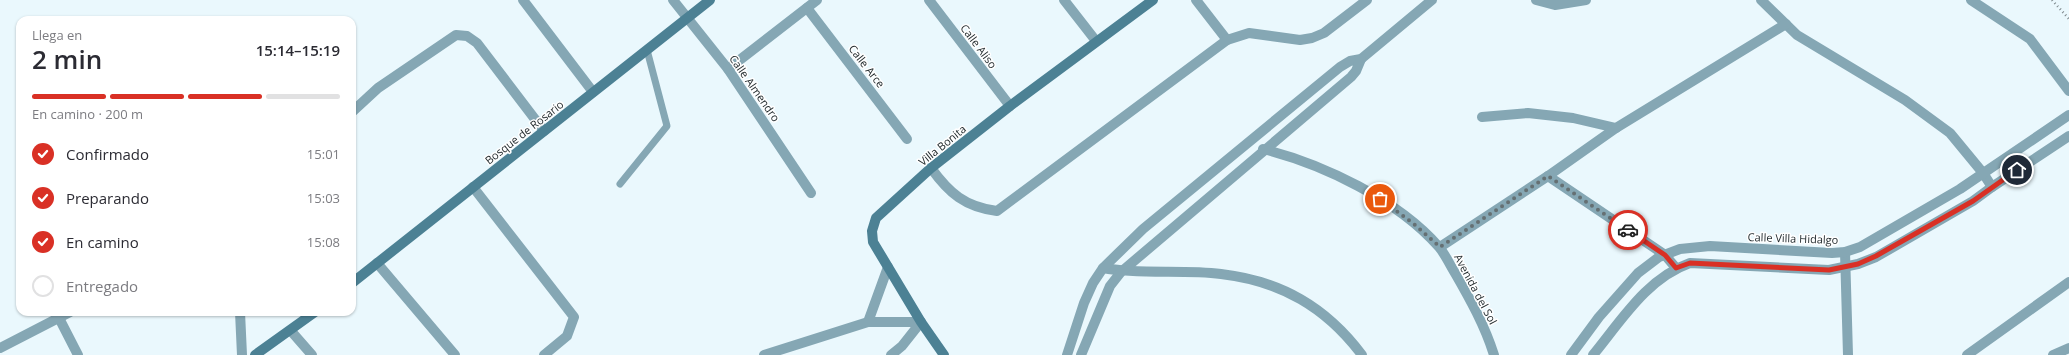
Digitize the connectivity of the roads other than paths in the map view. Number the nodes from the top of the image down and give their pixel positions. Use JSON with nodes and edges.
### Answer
{"nodes":[{"id":1,"x":523,"y":0,"type":"edge"},
{"id":2,"x":673,"y":0,"type":"edge"},
{"id":3,"x":710,"y":0,"type":"edge"},
{"id":4,"x":817,"y":0,"type":"edge"},
{"id":5,"x":929,"y":0,"type":"edge"},
{"id":6,"x":1064,"y":0,"type":"edge"},
{"id":7,"x":1153,"y":0,"type":"edge"},
{"id":8,"x":1196,"y":0,"type":"edge"},
{"id":9,"x":1367,"y":0,"type":"edge"},
{"id":10,"x":1432,"y":0,"type":"edge"},
{"id":11,"x":1536,"y":0,"type":"edge"},
{"id":12,"x":1586,"y":0,"type":"edge"},
{"id":13,"x":1761,"y":0,"type":"edge"},
{"id":14,"x":1971,"y":0,"type":"edge"},
{"id":15,"x":807,"y":8,"type":"junction"},
{"id":16,"x":688,"y":18,"type":"junction"},
{"id":17,"x":1786,"y":24,"type":"junction"},
{"id":18,"x":1227,"y":40,"type":"junction"},
{"id":19,"x":1096,"y":41,"type":"junction"},
{"id":20,"x":647,"y":50,"type":"junction"},
{"id":21,"x":1361,"y":59,"type":"junction"},
{"id":22,"x":728,"y":69,"type":"junction"},
{"id":23,"x":2069,"y":91,"type":"edge"},
{"id":24,"x":594,"y":92,"type":"junction"},
{"id":25,"x":1010,"y":106,"type":"junction"},
{"id":26,"x":356,"y":108,"type":"edge"},
{"id":27,"x":2069,"y":115,"type":"edge"},
{"id":28,"x":1482,"y":116,"type":"dead end"},
{"id":29,"x":1616,"y":128,"type":"junction"},
{"id":30,"x":544,"y":131,"type":"junction"},
{"id":31,"x":2069,"y":136,"type":"edge"},
{"id":32,"x":907,"y":139,"type":"dead end"},
{"id":33,"x":1263,"y":149,"type":"junction"},
{"id":34,"x":931,"y":168,"type":"junction"},
{"id":35,"x":1983,"y":173,"type":"junction"},
{"id":36,"x":1548,"y":176,"type":"junction"},
{"id":37,"x":620,"y":184,"type":"dead end"},
{"id":38,"x":473,"y":187,"type":"junction"},
{"id":39,"x":1992,"y":187,"type":"junction"},
{"id":40,"x":812,"y":193,"type":"dead end"},
{"id":41,"x":1440,"y":247,"type":"junction"},
{"id":42,"x":1845,"y":252,"type":"junction"},
{"id":43,"x":1665,"y":255,"type":"junction"},
{"id":44,"x":377,"y":263,"type":"junction"},
{"id":45,"x":888,"y":267,"type":"junction"},
{"id":46,"x":1844,"y":267,"type":"junction"},
{"id":47,"x":1103,"y":268,"type":"junction"},
{"id":48,"x":1676,"y":268,"type":"junction"},
{"id":49,"x":1121,"y":272,"type":"junction"},
{"id":50,"x":356,"y":280,"type":"edge"},
{"id":51,"x":2069,"y":282,"type":"edge"},
{"id":52,"x":63,"y":316,"type":"edge"},
{"id":53,"x":240,"y":316,"type":"edge"},
{"id":54,"x":310,"y":316,"type":"edge"},
{"id":55,"x":59,"y":318,"type":"junction"},
{"id":56,"x":868,"y":322,"type":"junction"},
{"id":57,"x":921,"y":322,"type":"junction"},
{"id":58,"x":291,"y":331,"type":"junction"},
{"id":59,"x":0,"y":348,"type":"edge"},
{"id":60,"x":2069,"y":348,"type":"edge"},
{"id":61,"x":1573,"y":352,"type":"edge"},
{"id":62,"x":78,"y":355,"type":"edge"},
{"id":63,"x":242,"y":355,"type":"edge"},
{"id":64,"x":255,"y":355,"type":"edge"},
{"id":65,"x":312,"y":355,"type":"edge"},
{"id":66,"x":455,"y":355,"type":"edge"},
{"id":67,"x":544,"y":355,"type":"edge"},
{"id":68,"x":764,"y":355,"type":"edge"},
{"id":69,"x":891,"y":355,"type":"edge"},
{"id":70,"x":944,"y":355,"type":"edge"},
{"id":71,"x":1067,"y":355,"type":"edge"},
{"id":72,"x":1081,"y":355,"type":"edge"},
{"id":73,"x":1362,"y":355,"type":"edge"},
{"id":74,"x":1494,"y":355,"type":"edge"},
{"id":75,"x":1592,"y":355,"type":"edge"},
{"id":76,"x":1848,"y":355,"type":"edge"},
{"id":77,"x":1967,"y":355,"type":"edge"},
{"id":78,"x":2053,"y":355,"type":"edge"}],
"edges":[{"from":1,"to":24,"type":"street"},
{"from":2,"to":16,"type":"street","name":"Calle Almendro"},
{"from":3,"to":16,"type":"main road","name":"Bosque de Rosario"},
{"from":4,"to":15,"type":"street"},
{"from":5,"to":25,"type":"street","name":"Calle Aliso"},
{"from":6,"to":19,"type":"street"},
{"from":7,"to":19,"type":"main road","name":"Villa Bonita"},
{"from":8,"to":18,"type":"street"},
{"from":9,"to":18,"type":"street"},
{"from":10,"to":21,"type":"street"},
{"from":11,"to":12,"type":"street"},
{"from":13,"to":17,"type":"street"},
{"from":14,"to":23,"type":"street"},
{"from":15,"to":22,"type":"street"},
{"from":15,"to":32,"type":"street","name":"Calle Arce"},
{"from":16,"to":20,"type":"main road","name":"Bosque de Rosario"},
{"from":16,"to":22,"type":"street","name":"Calle Almendro"},
{"from":17,"to":29,"type":"street"},
{"from":17,"to":35,"type":"street"},
{"from":18,"to":34,"type":"street"},
{"from":19,"to":25,"type":"main road","name":"Villa Bonita"},
{"from":20,"to":24,"type":"main road","name":"Bosque de Rosario"},
{"from":20,"to":37,"type":"lane"},
{"from":21,"to":33,"type":"street"},
{"from":21,"to":47,"type":"street"},
{"from":22,"to":40,"type":"street","name":"Calle Almendro"},
{"from":24,"to":30,"type":"main road","name":"Bosque de Rosario"},
{"from":25,"to":34,"type":"main road","name":"Villa Bonita"},
{"from":26,"to":30,"type":"street"},
{"from":27,"to":35,"type":"street","name":"Calle Villa Hidalgo"},
{"from":28,"to":29,"type":"street"},
{"from":29,"to":36,"type":"street"},
{"from":30,"to":38,"type":"main road","name":"Bosque de Rosario"},
{"from":31,"to":39,"type":"street"},
{"from":33,"to":41,"type":"street","name":"Avenida del Sol"},
{"from":33,"to":49,"type":"street"},
{"from":34,"to":45,"type":"main road","name":"Villa Bonita"},
{"from":35,"to":39,"type":"street"},
{"from":35,"to":42,"type":"street","name":"Calle Villa Hidalgo"},
{"from":36,"to":41,"type":"street"},
{"from":36,"to":43,"type":"street"},
{"from":38,"to":44,"type":"main road","name":"Bosque de Rosario"},
{"from":38,"to":67,"type":"street"},
{"from":39,"to":46,"type":"street"},
{"from":41,"to":74,"type":"street","name":"Avenida del Sol"},
{"from":42,"to":43,"type":"street","name":"Calle Villa Hidalgo"},
{"from":42,"to":46,"type":"street"},
{"from":43,"to":48,"type":"street"},
{"from":43,"to":61,"type":"street","name":"Calle Villa Hidalgo"},
{"from":44,"to":50,"type":"main road","name":"Bosque de Rosario"},
{"from":44,"to":66,"type":"street"},
{"from":45,"to":56,"type":"street"},
{"from":45,"to":57,"type":"main road","name":"Villa Bonita"},
{"from":46,"to":48,"type":"street"},
{"from":46,"to":76,"type":"street"},
{"from":47,"to":49,"type":"street"},
{"from":47,"to":71,"type":"street"},
{"from":48,"to":75,"type":"street"},
{"from":49,"to":72,"type":"street"},
{"from":49,"to":73,"type":"street"},
{"from":51,"to":77,"type":"street"},
{"from":52,"to":55,"type":"street"},
{"from":53,"to":63,"type":"street"},
{"from":54,"to":58,"type":"main road"},
{"from":55,"to":59,"type":"street"},
{"from":55,"to":62,"type":"street"},
{"from":56,"to":57,"type":"street"},
{"from":56,"to":68,"type":"street"},
{"from":57,"to":69,"type":"street"},
{"from":57,"to":70,"type":"main road","name":"Villa Bonita"},
{"from":58,"to":64,"type":"main road"},
{"from":58,"to":65,"type":"street"},
{"from":60,"to":78,"type":"street"},
{"from":61,"to":75,"type":"street"}]}
